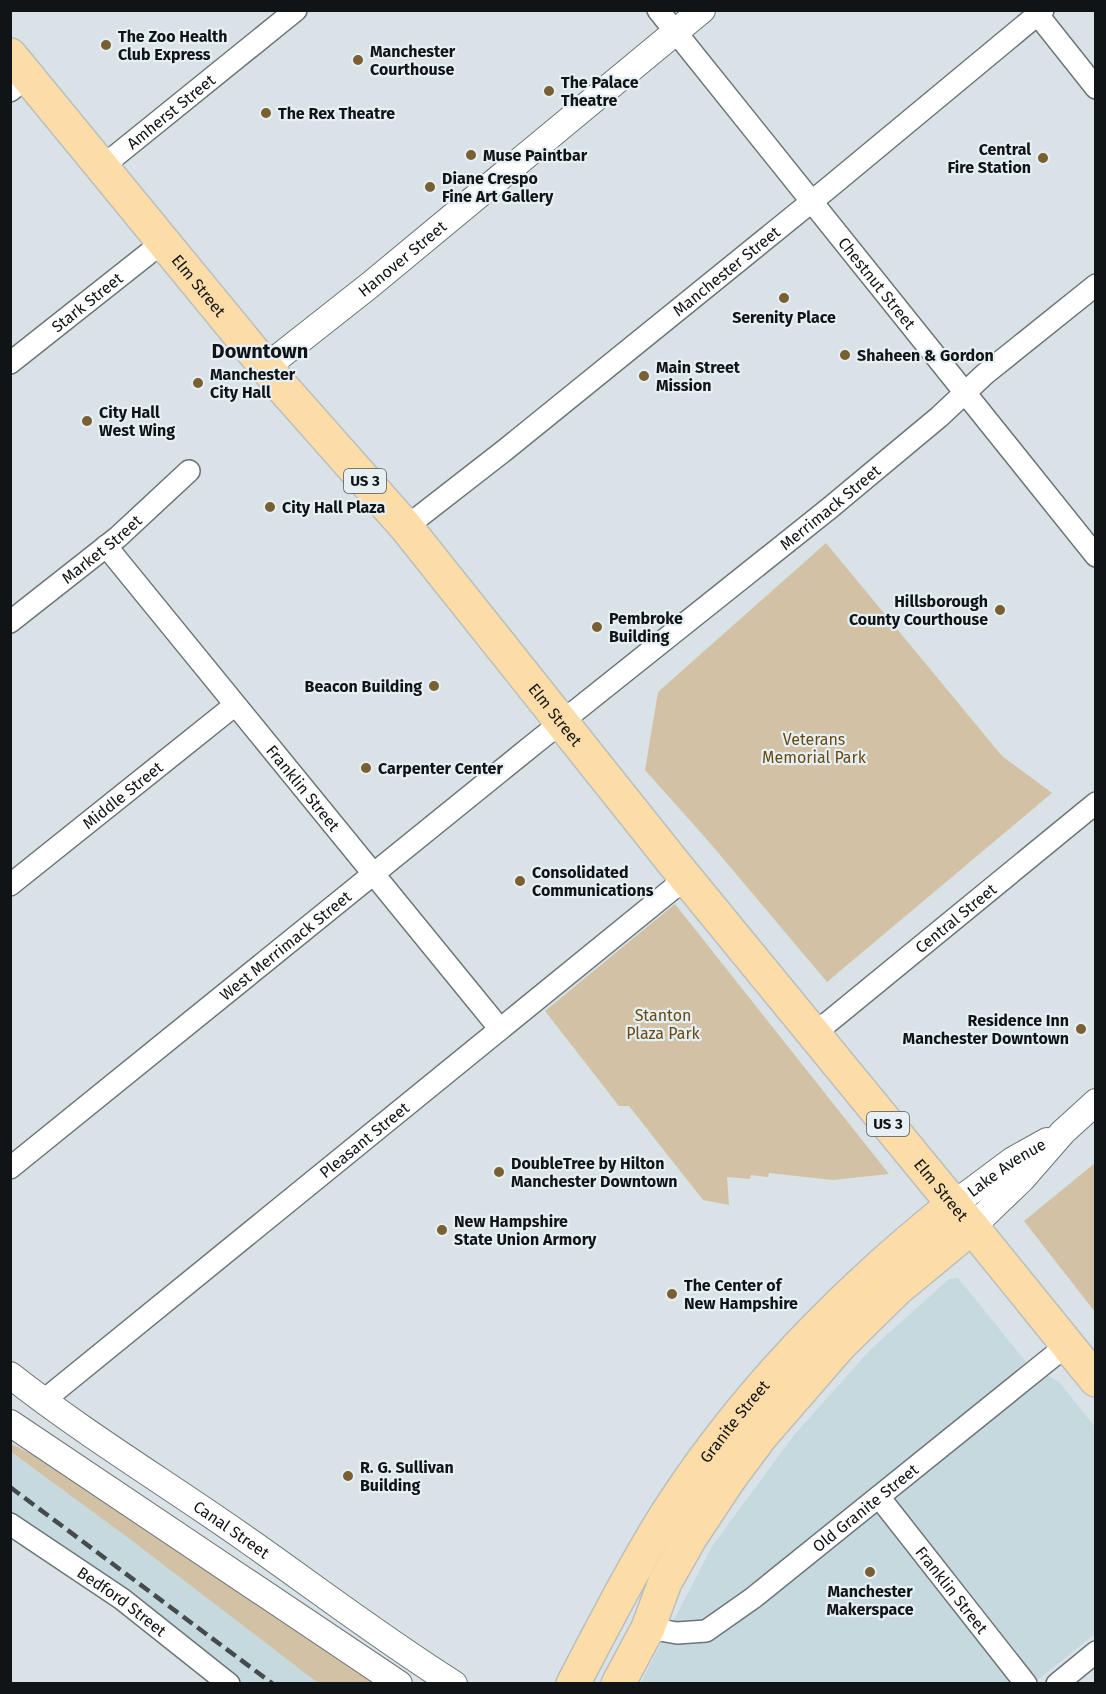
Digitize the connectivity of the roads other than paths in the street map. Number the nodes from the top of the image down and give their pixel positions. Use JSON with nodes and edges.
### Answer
{"nodes":[{"id":1,"x":296,"y":10,"type":"edge"},
{"id":2,"x":658,"y":10,"type":"edge"},
{"id":3,"x":702,"y":10,"type":"edge"},
{"id":4,"x":1038,"y":12,"type":"edge"},
{"id":5,"x":675,"y":32,"type":"junction"},
{"id":6,"x":16,"y":74,"type":"edge"},
{"id":7,"x":1095,"y":88,"type":"edge"},
{"id":8,"x":103,"y":166,"type":"junction"},
{"id":9,"x":811,"y":202,"type":"junction"},
{"id":10,"x":163,"y":242,"type":"junction"},
{"id":11,"x":1095,"y":285,"type":"edge"},
{"id":12,"x":10,"y":363,"type":"edge"},
{"id":13,"x":266,"y":367,"type":"junction"},
{"id":14,"x":966,"y":394,"type":"junction"},
{"id":15,"x":189,"y":471,"type":"dead end"},
{"id":16,"x":405,"y":527,"type":"junction"},
{"id":17,"x":106,"y":546,"type":"junction"},
{"id":18,"x":1095,"y":556,"type":"edge"},
{"id":19,"x":10,"y":622,"type":"edge"},
{"id":20,"x":235,"y":705,"type":"junction"},
{"id":21,"x":561,"y":723,"type":"junction"},
{"id":22,"x":1095,"y":802,"type":"edge"},
{"id":23,"x":373,"y":874,"type":"junction"},
{"id":24,"x":686,"y":878,"type":"junction"},
{"id":25,"x":10,"y":885,"type":"edge"},
{"id":26,"x":500,"y":1029,"type":"junction"},
{"id":27,"x":814,"y":1034,"type":"junction"},
{"id":28,"x":1095,"y":1102,"type":"edge"},
{"id":29,"x":10,"y":1168,"type":"edge"},
{"id":30,"x":963,"y":1215,"type":"junction"},
{"id":31,"x":1067,"y":1345,"type":"junction"},
{"id":32,"x":10,"y":1375,"type":"edge"},
{"id":33,"x":1095,"y":1380,"type":"edge"},
{"id":34,"x":43,"y":1401,"type":"junction"},
{"id":35,"x":10,"y":1423,"type":"edge"},
{"id":36,"x":879,"y":1497,"type":"junction"},
{"id":37,"x":10,"y":1524,"type":"edge"},
{"id":38,"x":648,"y":1628,"type":"junction"},
{"id":39,"x":1095,"y":1652,"type":"edge"},
{"id":40,"x":230,"y":1683,"type":"edge"},
{"id":41,"x":399,"y":1683,"type":"edge"},
{"id":42,"x":454,"y":1683,"type":"edge"},
{"id":43,"x":573,"y":1683,"type":"edge"},
{"id":44,"x":618,"y":1683,"type":"edge"},
{"id":45,"x":1026,"y":1683,"type":"edge"},
{"id":46,"x":1057,"y":1683,"type":"edge"}],
"edges":[{"from":1,"to":8,"type":"street","name":"Amherst Street"},
{"from":2,"to":5,"type":"street","name":"Chestnut Street"},
{"from":3,"to":5,"type":"street","name":"Hanover Street"},
{"from":4,"to":7,"type":"street"},
{"from":4,"to":9,"type":"street","name":"Manchester Street"},
{"from":5,"to":9,"type":"street","name":"Chestnut Street"},
{"from":5,"to":13,"type":"street","name":"Hanover Street"},
{"from":6,"to":8,"type":"main road","name":"Elm Street","number":"US 3"},
{"from":8,"to":10,"type":"main road","name":"Elm Street","number":"US 3"},
{"from":9,"to":14,"type":"street","name":"Chestnut Street"},
{"from":9,"to":16,"type":"street","name":"Manchester Street"},
{"from":10,"to":12,"type":"street","name":"Stark Street"},
{"from":10,"to":13,"type":"main road","name":"Elm Street","number":"US 3"},
{"from":11,"to":14,"type":"street","name":"Merrimack Street"},
{"from":13,"to":16,"type":"main road","name":"Elm Street","number":"US 3"},
{"from":14,"to":18,"type":"street","name":"Chestnut Street"},
{"from":14,"to":21,"type":"street","name":"Merrimack Street"},
{"from":15,"to":17,"type":"street","name":"Market Street"},
{"from":16,"to":21,"type":"main road","name":"Elm Street","number":"US 3"},
{"from":17,"to":19,"type":"street","name":"Market Street"},
{"from":17,"to":20,"type":"street","name":"Franklin Street"},
{"from":20,"to":23,"type":"street","name":"Franklin Street"},
{"from":20,"to":25,"type":"street","name":"Middle Street"},
{"from":21,"to":23,"type":"street","name":"West Merrimack Street"},
{"from":21,"to":24,"type":"main road","name":"Elm Street","number":"US 3"},
{"from":22,"to":27,"type":"street","name":"Central Street"},
{"from":23,"to":26,"type":"street","name":"Franklin Street"},
{"from":23,"to":29,"type":"street","name":"West Merrimack Street"},
{"from":24,"to":26,"type":"street","name":"Pleasant Street"},
{"from":24,"to":27,"type":"main road","name":"Elm Street","number":"US 3"},
{"from":26,"to":34,"type":"street","name":"Pleasant Street"},
{"from":27,"to":30,"type":"main road","name":"Elm Street","number":"US 3"},
{"from":28,"to":30,"type":"street","name":"Lake Avenue"},
{"from":30,"to":31,"type":"main road","name":"Elm Street","number":"US 3"},
{"from":30,"to":38,"type":"main road","name":"Granite Street"},
{"from":30,"to":43,"type":"main road","name":"Granite Street"},
{"from":31,"to":33,"type":"main road","name":"Elm Street","number":"US 3"},
{"from":31,"to":36,"type":"street","name":"Old Granite Street"},
{"from":32,"to":34,"type":"street","name":"Canal Street"},
{"from":34,"to":42,"type":"street","name":"Canal Street"},
{"from":35,"to":41,"type":"street","name":"Canal Street"},
{"from":36,"to":38,"type":"street","name":"Old Granite Street"},
{"from":36,"to":45,"type":"street","name":"Franklin Street"},
{"from":37,"to":40,"type":"street","name":"Bedford Street"},
{"from":38,"to":44,"type":"main road","name":"Granite Street"},
{"from":39,"to":46,"type":"street"}]}
